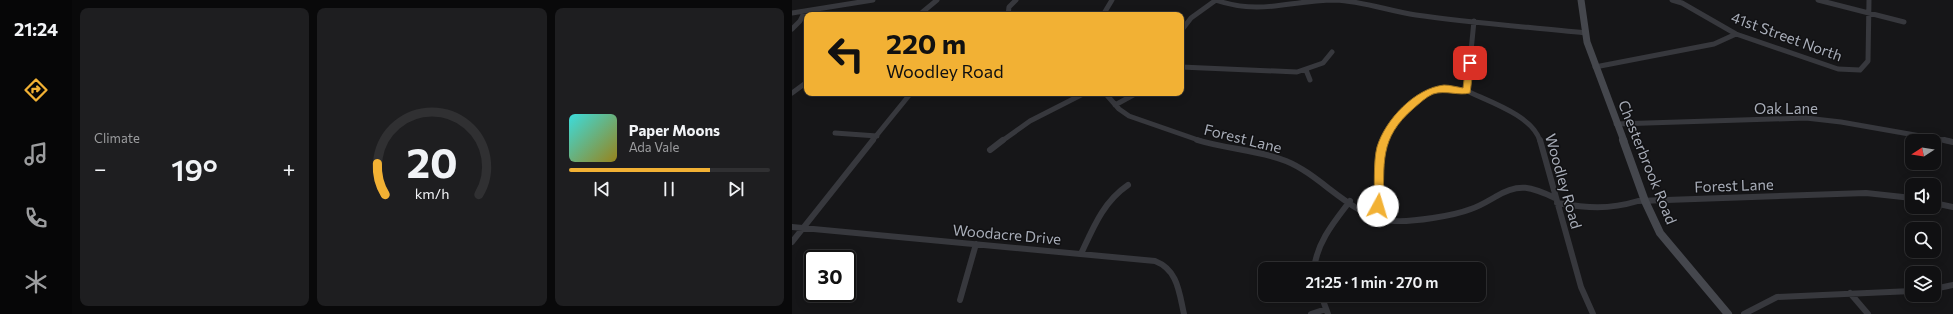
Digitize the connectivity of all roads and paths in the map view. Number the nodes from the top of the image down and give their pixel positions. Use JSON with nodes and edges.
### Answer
{"nodes":[{"id":1,"x":873,"y":0,"type":"edge"},
{"id":2,"x":937,"y":0,"type":"edge"},
{"id":3,"x":1016,"y":0,"type":"edge"},
{"id":4,"x":1112,"y":0,"type":"edge"},
{"id":5,"x":1215,"y":0,"type":"edge"},
{"id":6,"x":1581,"y":0,"type":"edge"},
{"id":7,"x":1672,"y":0,"type":"edge"},
{"id":8,"x":1818,"y":0,"type":"edge"},
{"id":9,"x":1869,"y":0,"type":"edge"},
{"id":10,"x":805,"y":11,"type":"joint"},
{"id":11,"x":804,"y":12,"type":"edge"},
{"id":12,"x":923,"y":12,"type":"edge"},
{"id":13,"x":1008,"y":12,"type":"edge"},
{"id":14,"x":1105,"y":12,"type":"edge"},
{"id":15,"x":1869,"y":12,"type":"junction"},
{"id":16,"x":792,"y":13,"type":"edge"},
{"id":17,"x":1474,"y":21,"type":"junction"},
{"id":18,"x":1904,"y":22,"type":"dead end"},
{"id":19,"x":1184,"y":27,"type":"edge"},
{"id":20,"x":792,"y":29,"type":"edge"},
{"id":21,"x":1586,"y":33,"type":"junction"},
{"id":22,"x":1736,"y":34,"type":"junction"},
{"id":23,"x":1332,"y":52,"type":"dead end"},
{"id":24,"x":1184,"y":67,"type":"edge"},
{"id":25,"x":1595,"y":68,"type":"junction"},
{"id":26,"x":1306,"y":70,"type":"junction"},
{"id":27,"x":1310,"y":80,"type":"dead end"},
{"id":28,"x":804,"y":84,"type":"edge"},
{"id":29,"x":1467,"y":91,"type":"junction"},
{"id":30,"x":792,"y":93,"type":"edge"},
{"id":31,"x":909,"y":96,"type":"edge"},
{"id":32,"x":1079,"y":96,"type":"edge"},
{"id":33,"x":1107,"y":96,"type":"edge"},
{"id":34,"x":1132,"y":96,"type":"edge"},
{"id":35,"x":1115,"y":106,"type":"junction"},
{"id":36,"x":1616,"y":124,"type":"junction"},
{"id":37,"x":835,"y":133,"type":"dead end"},
{"id":38,"x":877,"y":136,"type":"junction"},
{"id":39,"x":1953,"y":142,"type":"edge"},
{"id":40,"x":990,"y":150,"type":"dead end"},
{"id":41,"x":1128,"y":185,"type":"dead end"},
{"id":42,"x":1905,"y":197,"type":"edge"},
{"id":43,"x":1556,"y":200,"type":"junction"},
{"id":44,"x":1350,"y":201,"type":"junction"},
{"id":45,"x":1645,"y":201,"type":"junction"},
{"id":46,"x":1941,"y":204,"type":"edge"},
{"id":47,"x":1953,"y":207,"type":"edge"},
{"id":48,"x":1377,"y":218,"type":"junction"},
{"id":49,"x":792,"y":227,"type":"edge"},
{"id":50,"x":803,"y":228,"type":"junction"},
{"id":51,"x":792,"y":242,"type":"edge"},
{"id":52,"x":976,"y":244,"type":"junction"},
{"id":53,"x":1081,"y":254,"type":"junction"},
{"id":54,"x":1315,"y":262,"type":"edge"},
{"id":55,"x":1953,"y":285,"type":"edge"},
{"id":56,"x":1941,"y":288,"type":"edge"},
{"id":57,"x":1905,"y":291,"type":"edge"},
{"id":58,"x":1850,"y":293,"type":"junction"},
{"id":59,"x":960,"y":300,"type":"dead end"},
{"id":60,"x":1323,"y":302,"type":"edge"},
{"id":61,"x":1327,"y":312,"type":"edge"},
{"id":62,"x":1184,"y":314,"type":"edge"},
{"id":63,"x":1311,"y":314,"type":"edge"},
{"id":64,"x":1593,"y":314,"type":"edge"},
{"id":65,"x":1728,"y":314,"type":"edge"},
{"id":66,"x":1744,"y":314,"type":"edge"},
{"id":67,"x":1868,"y":314,"type":"edge"}],
"edges":[{"from":1,"to":10,"type":"street"},
{"from":2,"to":12,"type":"street"},
{"from":3,"to":13,"type":"street"},
{"from":4,"to":14,"type":"street"},
{"from":5,"to":17,"type":"street"},
{"from":5,"to":19,"type":"street"},
{"from":6,"to":21,"type":"street","name":"Chesterbrook Road"},
{"from":7,"to":22,"type":"street","name":"41st Street North"},
{"from":8,"to":15,"type":"street"},
{"from":9,"to":15,"type":"street"},
{"from":10,"to":16,"type":"street"},
{"from":11,"to":20,"type":"street"},
{"from":15,"to":18,"type":"street"},
{"from":15,"to":22,"type":"street","name":"41st Street North"},
{"from":17,"to":21,"type":"street"},
{"from":17,"to":29,"type":"street"},
{"from":21,"to":25,"type":"street","name":"Chesterbrook Road"},
{"from":22,"to":25,"type":"street"},
{"from":23,"to":26,"type":"street"},
{"from":24,"to":26,"type":"street"},
{"from":25,"to":36,"type":"street","name":"Chesterbrook Road"},
{"from":26,"to":27,"type":"street"},
{"from":28,"to":30,"type":"street"},
{"from":29,"to":43,"type":"street","name":"Woodley Road"},
{"from":29,"to":48,"type":"street","name":"Woodley Road"},
{"from":31,"to":38,"type":"street"},
{"from":32,"to":40,"type":"street"},
{"from":33,"to":35,"type":"street","name":"Forest Lane"},
{"from":34,"to":35,"type":"street"},
{"from":35,"to":44,"type":"street","name":"Forest Lane"},
{"from":36,"to":39,"type":"street","name":"Oak Lane"},
{"from":36,"to":45,"type":"street","name":"Chesterbrook Road"},
{"from":37,"to":38,"type":"street"},
{"from":38,"to":50,"type":"street"},
{"from":41,"to":53,"type":"street"},
{"from":42,"to":45,"type":"street","name":"Forest Lane"},
{"from":43,"to":45,"type":"street","name":"Forest Lane"},
{"from":43,"to":48,"type":"street","name":"Forest Lane"},
{"from":43,"to":64,"type":"street","name":"Woodley Road"},
{"from":44,"to":48,"type":"street","name":"Forest Lane"},
{"from":44,"to":54,"type":"street"},
{"from":45,"to":65,"type":"street","name":"Chesterbrook Road"},
{"from":46,"to":47,"type":"street"},
{"from":49,"to":50,"type":"street","name":"Woodacre Drive"},
{"from":50,"to":51,"type":"street"},
{"from":50,"to":52,"type":"street","name":"Woodacre Drive"},
{"from":52,"to":53,"type":"street","name":"Woodacre Drive"},
{"from":52,"to":59,"type":"street"},
{"from":53,"to":62,"type":"street","name":"Woodacre Drive"},
{"from":55,"to":56,"type":"street"},
{"from":57,"to":58,"type":"street"},
{"from":58,"to":66,"type":"street"},
{"from":58,"to":67,"type":"street"},
{"from":60,"to":61,"type":"street"},
{"from":61,"to":63,"type":"street"}]}
